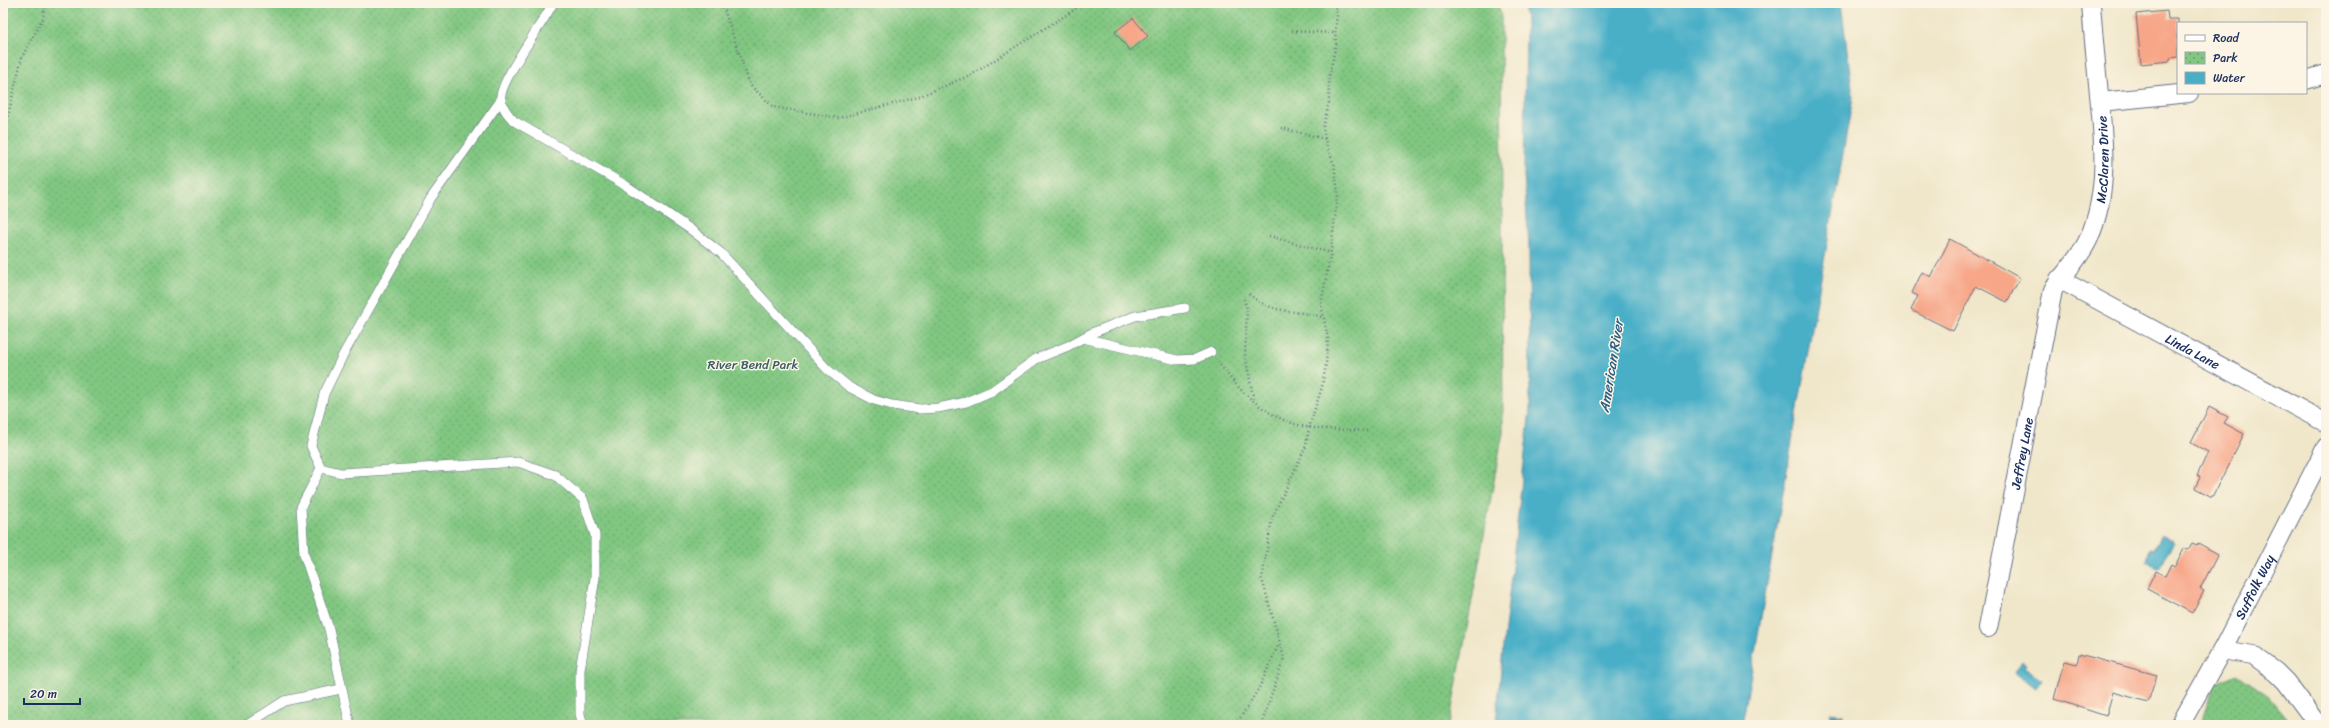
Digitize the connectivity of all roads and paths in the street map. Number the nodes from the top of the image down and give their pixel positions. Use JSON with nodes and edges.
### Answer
{"nodes":[{"id":1,"x":45,"y":3,"type":"edge"},
{"id":2,"x":553,"y":3,"type":"edge"},
{"id":3,"x":722,"y":3,"type":"edge"},
{"id":4,"x":1085,"y":3,"type":"edge"},
{"id":5,"x":1335,"y":3,"type":"edge"},
{"id":6,"x":2091,"y":3,"type":"edge"},
{"id":7,"x":1292,"y":31,"type":"dead end"},
{"id":8,"x":1335,"y":32,"type":"junction"},
{"id":9,"x":2326,"y":74,"type":"edge"},
{"id":10,"x":2307,"y":80,"type":"edge"},
{"id":11,"x":2179,"y":94,"type":"edge"},
{"id":12,"x":501,"y":100,"type":"junction"},
{"id":13,"x":2100,"y":102,"type":"junction"},
{"id":14,"x":1281,"y":128,"type":"dead end"},
{"id":15,"x":3,"y":136,"type":"edge"},
{"id":16,"x":1325,"y":139,"type":"junction"},
{"id":17,"x":1268,"y":236,"type":"dead end"},
{"id":18,"x":1331,"y":253,"type":"junction"},
{"id":19,"x":2059,"y":280,"type":"junction"},
{"id":20,"x":1249,"y":294,"type":"dead end"},
{"id":21,"x":1244,"y":299,"type":"dead end"},
{"id":22,"x":1185,"y":308,"type":"dead end"},
{"id":23,"x":1323,"y":317,"type":"junction"},
{"id":24,"x":1083,"y":338,"type":"junction"},
{"id":25,"x":1211,"y":352,"type":"joint"},
{"id":26,"x":1255,"y":401,"type":"junction"},
{"id":27,"x":2326,"y":423,"type":"edge"},
{"id":28,"x":1309,"y":427,"type":"junction"},
{"id":29,"x":1368,"y":431,"type":"dead end"},
{"id":30,"x":2326,"y":447,"type":"edge"},
{"id":31,"x":321,"y":468,"type":"junction"},
{"id":32,"x":1988,"y":628,"type":"dead end"},
{"id":33,"x":1279,"y":643,"type":"junction"},
{"id":34,"x":2222,"y":650,"type":"junction"},
{"id":35,"x":341,"y":689,"type":"junction"},
{"id":36,"x":247,"y":725,"type":"edge"},
{"id":37,"x":350,"y":725,"type":"edge"},
{"id":38,"x":583,"y":725,"type":"edge"},
{"id":39,"x":1236,"y":725,"type":"edge"},
{"id":40,"x":1263,"y":725,"type":"edge"},
{"id":41,"x":2180,"y":725,"type":"edge"},
{"id":42,"x":2318,"y":725,"type":"edge"}],
"edges":[{"from":1,"to":15,"type":"path"},
{"from":2,"to":12,"type":"lane"},
{"from":3,"to":4,"type":"path"},
{"from":5,"to":8,"type":"path"},
{"from":6,"to":13,"type":"street","name":"McClaren Drive"},
{"from":7,"to":8,"type":"path"},
{"from":8,"to":16,"type":"path"},
{"from":9,"to":10,"type":"street"},
{"from":11,"to":13,"type":"street"},
{"from":12,"to":24,"type":"lane"},
{"from":12,"to":31,"type":"lane"},
{"from":13,"to":19,"type":"street","name":"McClaren Drive"},
{"from":14,"to":16,"type":"path"},
{"from":16,"to":18,"type":"path"},
{"from":17,"to":18,"type":"path"},
{"from":18,"to":23,"type":"path"},
{"from":19,"to":27,"type":"street","name":"Linda Lane"},
{"from":19,"to":32,"type":"street","name":"Jeffrey Lane"},
{"from":20,"to":23,"type":"path"},
{"from":21,"to":26,"type":"path"},
{"from":22,"to":24,"type":"lane"},
{"from":23,"to":28,"type":"path"},
{"from":24,"to":25,"type":"lane"},
{"from":25,"to":26,"type":"path"},
{"from":26,"to":28,"type":"path"},
{"from":28,"to":29,"type":"path"},
{"from":28,"to":33,"type":"path"},
{"from":30,"to":34,"type":"street","name":"Suffolk Way"},
{"from":31,"to":35,"type":"lane"},
{"from":31,"to":38,"type":"lane"},
{"from":33,"to":39,"type":"path"},
{"from":33,"to":40,"type":"path"},
{"from":34,"to":41,"type":"street","name":"Suffolk Way"},
{"from":34,"to":42,"type":"street"},
{"from":35,"to":36,"type":"lane"},
{"from":35,"to":37,"type":"lane"}]}
